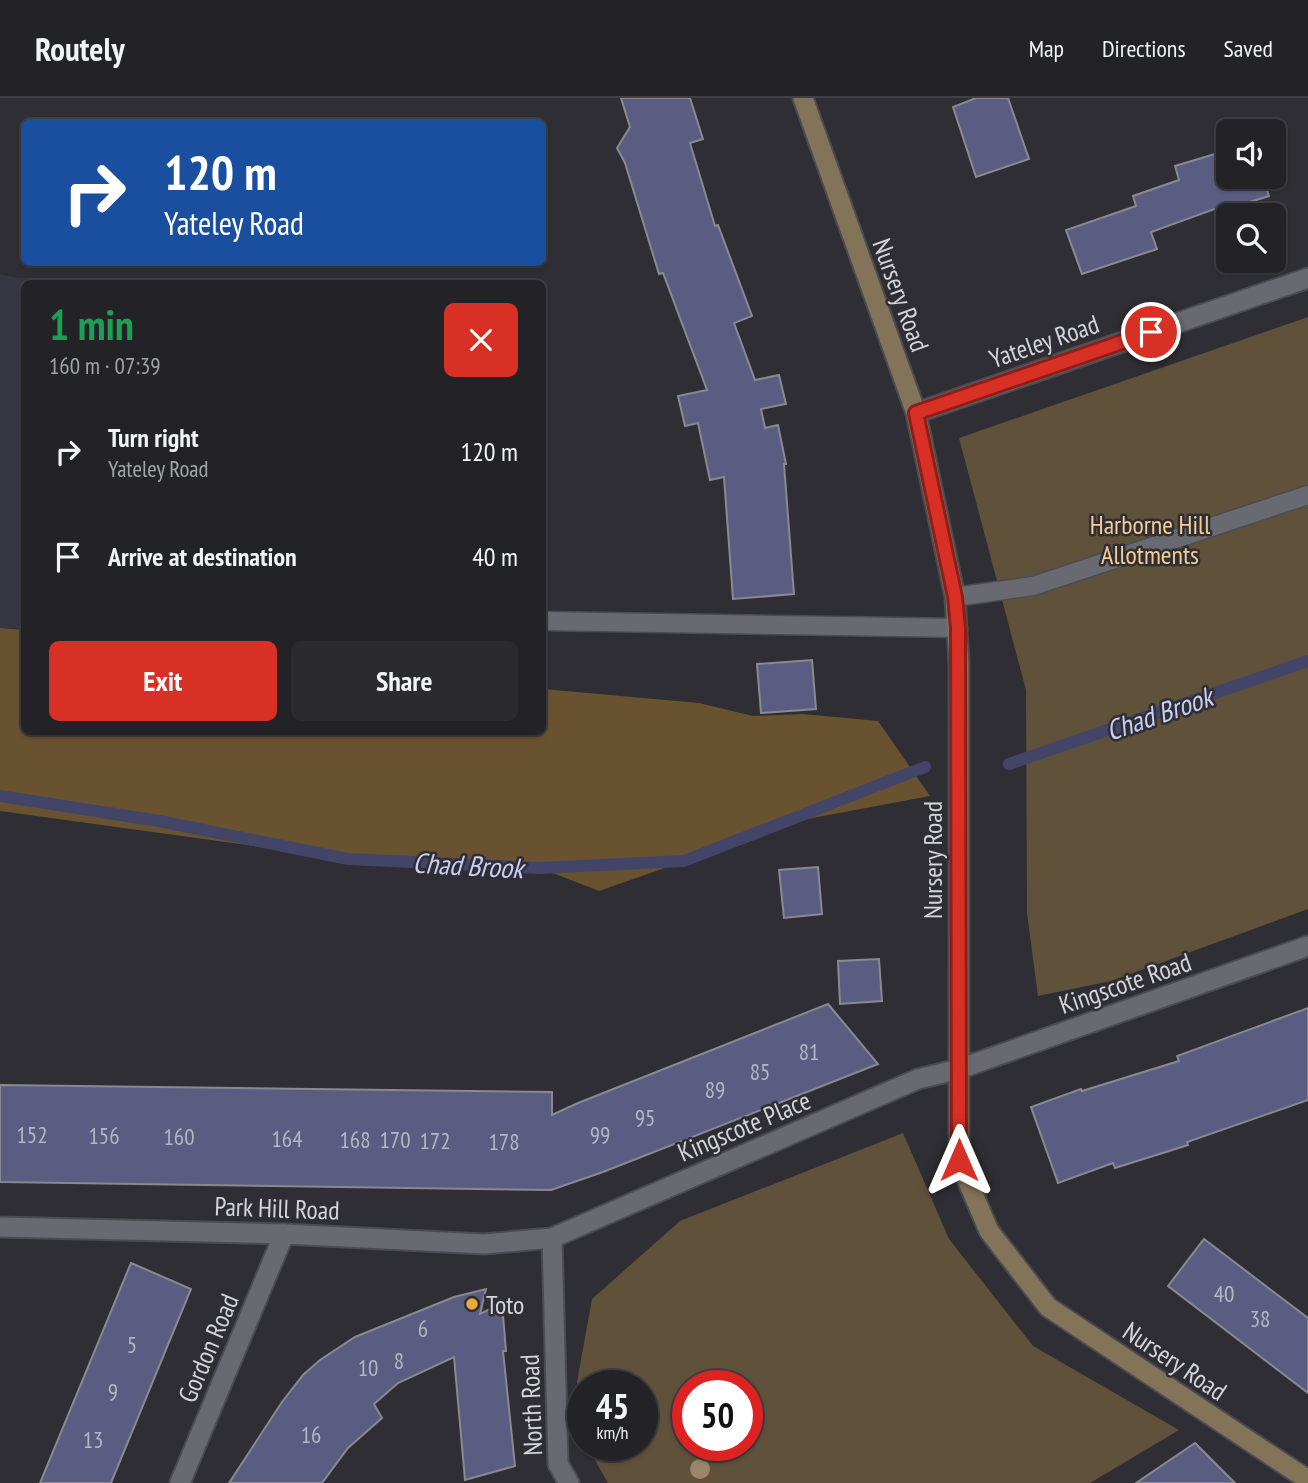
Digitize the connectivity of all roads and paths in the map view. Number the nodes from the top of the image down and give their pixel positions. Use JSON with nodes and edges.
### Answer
{"nodes":[{"id":1,"x":803,"y":98,"type":"edge"},
{"id":2,"x":1308,"y":278,"type":"edge"},
{"id":3,"x":916,"y":413,"type":"junction"},
{"id":4,"x":1308,"y":495,"type":"edge"},
{"id":5,"x":955,"y":597,"type":"junction"},
{"id":6,"x":546,"y":621,"type":"edge"},
{"id":7,"x":958,"y":628,"type":"junction"},
{"id":8,"x":1308,"y":946,"type":"edge"},
{"id":9,"x":959,"y":1069,"type":"junction"},
{"id":10,"x":0,"y":1227,"type":"edge"},
{"id":11,"x":284,"y":1234,"type":"junction"},
{"id":12,"x":552,"y":1238,"type":"junction"},
{"id":13,"x":1308,"y":1480,"type":"edge"},
{"id":14,"x":180,"y":1483,"type":"edge"},
{"id":15,"x":569,"y":1483,"type":"edge"}],
"edges":[{"from":1,"to":3,"type":"main road","name":"Nursery Road"},
{"from":2,"to":3,"type":"street","name":"Yateley Road"},
{"from":3,"to":5,"type":"main road","name":"Nursery Road"},
{"from":4,"to":5,"type":"lane"},
{"from":5,"to":7,"type":"main road","name":"Nursery Road"},
{"from":6,"to":7,"type":"lane"},
{"from":7,"to":9,"type":"main road","name":"Nursery Road"},
{"from":8,"to":9,"type":"street","name":"Kingscote Road"},
{"from":9,"to":12,"type":"street","name":"Kingscote Place"},
{"from":9,"to":13,"type":"main road","name":"Nursery Road"},
{"from":10,"to":11,"type":"street","name":"Park Hill Road"},
{"from":11,"to":12,"type":"street","name":"Park Hill Road"},
{"from":11,"to":14,"type":"street","name":"Gordon Road"},
{"from":12,"to":15,"type":"street","name":"North Road"}]}
